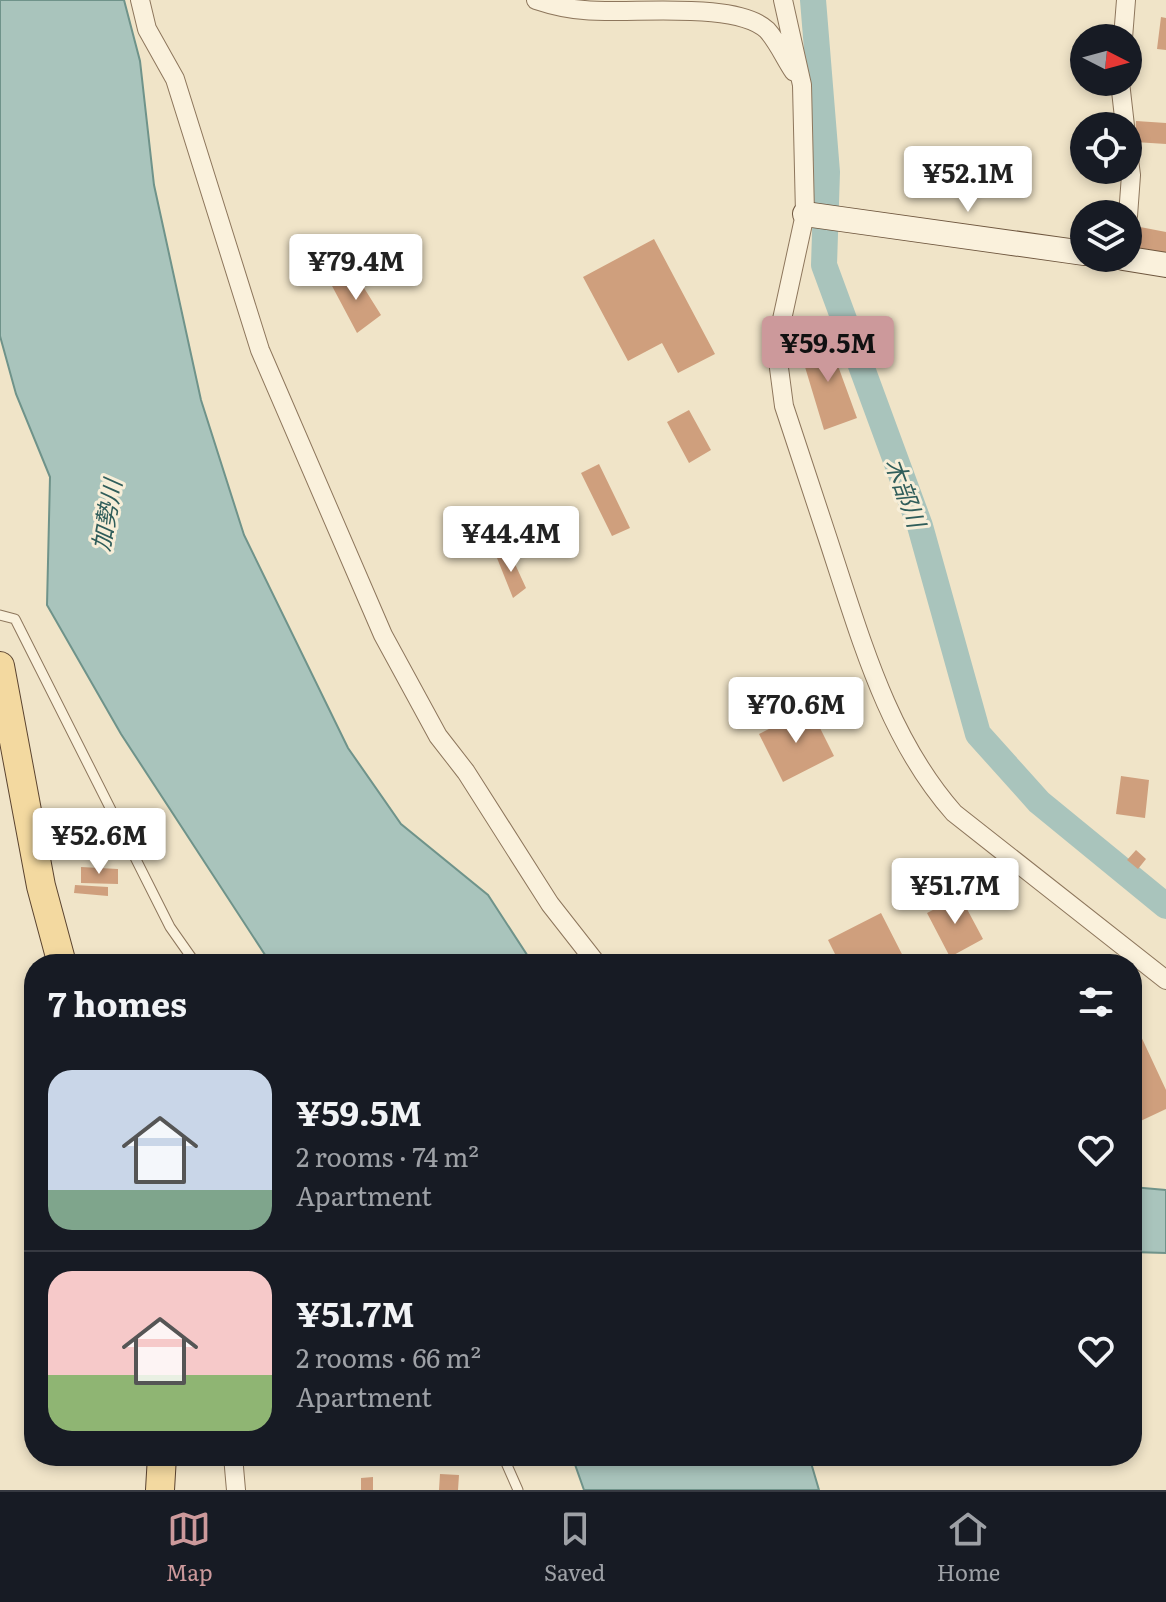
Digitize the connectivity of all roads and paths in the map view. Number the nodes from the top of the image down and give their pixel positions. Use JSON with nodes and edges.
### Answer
{"nodes":[{"id":1,"x":140,"y":0,"type":"edge"},
{"id":2,"x":536,"y":0,"type":"edge"},
{"id":3,"x":567,"y":0,"type":"edge"},
{"id":4,"x":783,"y":0,"type":"edge"},
{"id":5,"x":1126,"y":0,"type":"edge"},
{"id":6,"x":586,"y":11,"type":"junction"},
{"id":7,"x":1124,"y":24,"type":"edge"},
{"id":8,"x":802,"y":85,"type":"junction"},
{"id":9,"x":810,"y":215,"type":"junction"},
{"id":10,"x":1070,"y":251,"type":"edge"},
{"id":11,"x":1142,"y":261,"type":"edge"},
{"id":12,"x":1166,"y":265,"type":"edge"},
{"id":13,"x":0,"y":615,"type":"edge"},
{"id":14,"x":0,"y":666,"type":"edge"},
{"id":15,"x":59,"y":954,"type":"edge"},
{"id":16,"x":189,"y":954,"type":"edge"},
{"id":17,"x":589,"y":954,"type":"edge"},
{"id":18,"x":1133,"y":954,"type":"edge"},
{"id":19,"x":1142,"y":961,"type":"edge"},
{"id":20,"x":1166,"y":980,"type":"edge"},
{"id":21,"x":161,"y":1466,"type":"edge"},
{"id":22,"x":234,"y":1466,"type":"edge"},
{"id":23,"x":507,"y":1466,"type":"edge"},
{"id":24,"x":160,"y":1490,"type":"edge"},
{"id":25,"x":236,"y":1490,"type":"edge"},
{"id":26,"x":518,"y":1490,"type":"edge"}],
"edges":[{"from":1,"to":17,"type":"street"},
{"from":2,"to":6,"type":"street"},
{"from":3,"to":6,"type":"street"},
{"from":4,"to":8,"type":"street"},
{"from":5,"to":7,"type":"street"},
{"from":6,"to":8,"type":"street"},
{"from":8,"to":9,"type":"street"},
{"from":9,"to":10,"type":"street"},
{"from":9,"to":18,"type":"street"},
{"from":11,"to":12,"type":"street"},
{"from":13,"to":16,"type":"lane"},
{"from":14,"to":15,"type":"main road"},
{"from":19,"to":20,"type":"street"},
{"from":21,"to":24,"type":"main road"},
{"from":22,"to":25,"type":"street"},
{"from":23,"to":26,"type":"lane"}]}
